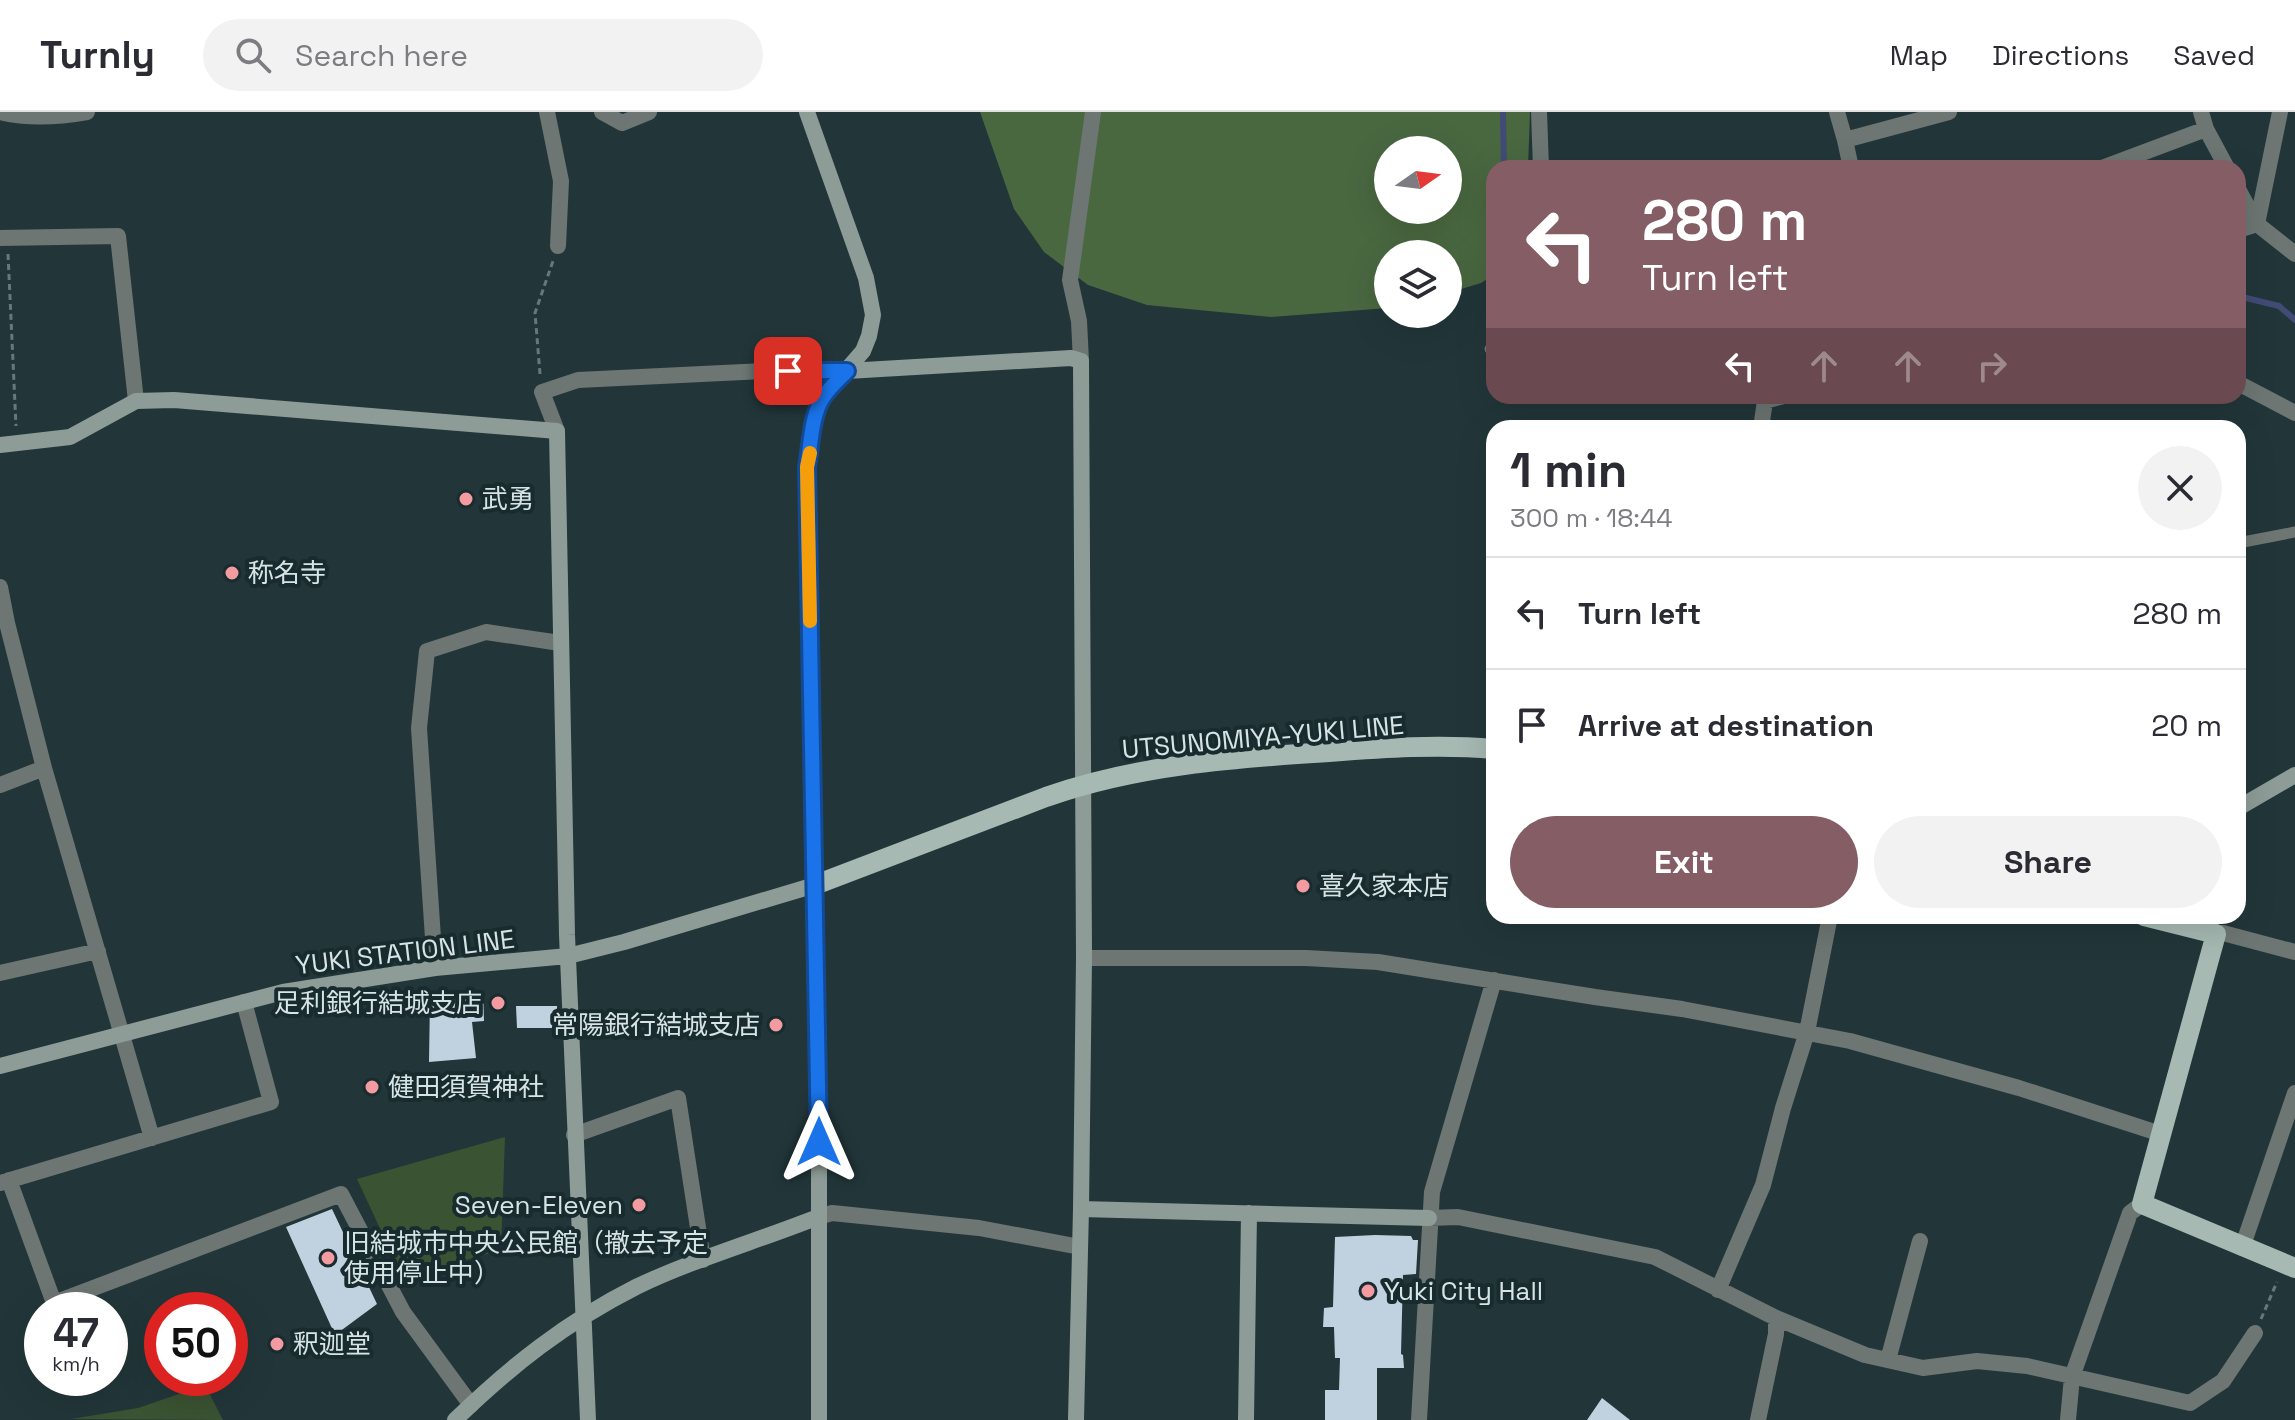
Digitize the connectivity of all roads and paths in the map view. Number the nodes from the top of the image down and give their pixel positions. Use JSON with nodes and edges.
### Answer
{"nodes":[{"id":1,"x":0,"y":112,"type":"edge"},
{"id":2,"x":87,"y":112,"type":"edge"},
{"id":3,"x":547,"y":112,"type":"edge"},
{"id":4,"x":602,"y":112,"type":"edge"},
{"id":5,"x":649,"y":112,"type":"edge"},
{"id":6,"x":807,"y":112,"type":"edge"},
{"id":7,"x":1093,"y":112,"type":"edge"},
{"id":8,"x":1539,"y":112,"type":"edge"},
{"id":9,"x":1837,"y":112,"type":"edge"},
{"id":10,"x":1949,"y":112,"type":"edge"},
{"id":11,"x":2201,"y":112,"type":"edge"},
{"id":12,"x":2280,"y":112,"type":"edge"},
{"id":13,"x":66,"y":114,"type":"edge"},
{"id":14,"x":2206,"y":129,"type":"junction"},
{"id":15,"x":1845,"y":140,"type":"junction"},
{"id":16,"x":1541,"y":160,"type":"edge"},
{"id":17,"x":1849,"y":160,"type":"edge"},
{"id":18,"x":2123,"y":160,"type":"edge"},
{"id":19,"x":2223,"y":160,"type":"edge"},
{"id":20,"x":2246,"y":204,"type":"edge"},
{"id":21,"x":2257,"y":224,"type":"junction"},
{"id":22,"x":2246,"y":227,"type":"edge"},
{"id":23,"x":4,"y":238,"type":"edge"},
{"id":24,"x":558,"y":246,"type":"joint"},
{"id":25,"x":2295,"y":254,"type":"edge"},
{"id":26,"x":1081,"y":361,"type":"junction"},
{"id":27,"x":847,"y":371,"type":"junction"},
{"id":28,"x":2246,"y":387,"type":"edge"},
{"id":29,"x":542,"y":392,"type":"junction"},
{"id":30,"x":136,"y":401,"type":"junction"},
{"id":31,"x":2295,"y":413,"type":"edge"},
{"id":32,"x":557,"y":431,"type":"junction"},
{"id":33,"x":8,"y":444,"type":"edge"},
{"id":34,"x":2295,"y":532,"type":"edge"},
{"id":35,"x":2246,"y":541,"type":"edge"},
{"id":36,"x":0,"y":587,"type":"edge"},
{"id":37,"x":560,"y":643,"type":"junction"},
{"id":38,"x":8,"y":660,"type":"edge"},
{"id":39,"x":1486,"y":749,"type":"edge"},
{"id":40,"x":44,"y":768,"type":"junction"},
{"id":41,"x":2295,"y":775,"type":"edge"},
{"id":42,"x":1082,"y":784,"type":"junction"},
{"id":43,"x":0,"y":785,"type":"edge"},
{"id":44,"x":2246,"y":803,"type":"edge"},
{"id":45,"x":815,"y":885,"type":"junction"},
{"id":46,"x":1828,"y":924,"type":"edge"},
{"id":47,"x":2178,"y":924,"type":"edge"},
{"id":48,"x":2216,"y":934,"type":"junction"},
{"id":49,"x":98,"y":951,"type":"junction"},
{"id":50,"x":2295,"y":952,"type":"edge"},
{"id":51,"x":568,"y":956,"type":"junction"},
{"id":52,"x":1084,"y":958,"type":"junction"},
{"id":53,"x":435,"y":968,"type":"junction"},
{"id":54,"x":0,"y":973,"type":"edge"},
{"id":55,"x":1494,"y":980,"type":"junction"},
{"id":56,"x":244,"y":1002,"type":"junction"},
{"id":57,"x":1807,"y":1032,"type":"junction"},
{"id":58,"x":123,"y":1035,"type":"junction"},
{"id":59,"x":0,"y":1066,"type":"edge"},
{"id":60,"x":2295,"y":1093,"type":"edge"},
{"id":61,"x":2161,"y":1134,"type":"junction"},
{"id":62,"x":574,"y":1135,"type":"junction"},
{"id":63,"x":152,"y":1138,"type":"junction"},
{"id":64,"x":5,"y":1182,"type":"edge"},
{"id":65,"x":2142,"y":1204,"type":"junction"},
{"id":66,"x":1081,"y":1209,"type":"junction"},
{"id":67,"x":1249,"y":1213,"type":"junction"},
{"id":68,"x":818,"y":1217,"type":"junction"},
{"id":69,"x":1429,"y":1218,"type":"junction"},
{"id":70,"x":1920,"y":1241,"type":"dead end"},
{"id":71,"x":1080,"y":1247,"type":"junction"},
{"id":72,"x":2242,"y":1248,"type":"junction"},
{"id":73,"x":703,"y":1260,"type":"junction"},
{"id":74,"x":2290,"y":1266,"type":"edge"},
{"id":75,"x":1718,"y":1290,"type":"junction"},
{"id":76,"x":583,"y":1317,"type":"junction"},
{"id":77,"x":1776,"y":1318,"type":"junction"},
{"id":78,"x":2255,"y":1333,"type":"joint"},
{"id":79,"x":1888,"y":1360,"type":"junction"},
{"id":80,"x":2072,"y":1377,"type":"junction"},
{"id":81,"x":471,"y":1405,"type":"junction"},
{"id":82,"x":455,"y":1420,"type":"edge"},
{"id":83,"x":588,"y":1420,"type":"edge"},
{"id":84,"x":819,"y":1420,"type":"edge"},
{"id":85,"x":1076,"y":1420,"type":"edge"},
{"id":86,"x":1246,"y":1420,"type":"edge"},
{"id":87,"x":1419,"y":1420,"type":"edge"},
{"id":88,"x":1758,"y":1420,"type":"edge"},
{"id":89,"x":2068,"y":1420,"type":"edge"}],
"edges":[{"from":1,"to":13,"type":"street"},
{"from":2,"to":13,"type":"street"},
{"from":3,"to":24,"type":"street"},
{"from":4,"to":5,"type":"street"},
{"from":6,"to":27,"type":"street"},
{"from":7,"to":26,"type":"street"},
{"from":8,"to":16,"type":"street"},
{"from":9,"to":15,"type":"street"},
{"from":10,"to":15,"type":"street"},
{"from":11,"to":14,"type":"street"},
{"from":12,"to":21,"type":"street"},
{"from":14,"to":18,"type":"street"},
{"from":14,"to":19,"type":"street"},
{"from":15,"to":17,"type":"street"},
{"from":20,"to":21,"type":"street"},
{"from":21,"to":22,"type":"street"},
{"from":21,"to":25,"type":"street"},
{"from":23,"to":30,"type":"street"},
{"from":23,"to":33,"type":"path"},
{"from":24,"to":29,"type":"path"},
{"from":26,"to":27,"type":"street"},
{"from":26,"to":42,"type":"street"},
{"from":27,"to":29,"type":"street"},
{"from":27,"to":45,"type":"street"},
{"from":28,"to":31,"type":"street"},
{"from":29,"to":32,"type":"street"},
{"from":30,"to":32,"type":"street"},
{"from":30,"to":33,"type":"street"},
{"from":32,"to":37,"type":"street"},
{"from":34,"to":35,"type":"lane"},
{"from":36,"to":38,"type":"street"},
{"from":37,"to":51,"type":"street"},
{"from":37,"to":53,"type":"street"},
{"from":38,"to":40,"type":"street"},
{"from":39,"to":42,"type":"main road","name":"UTSUNOMIYA-YUKI LINE"},
{"from":40,"to":43,"type":"street"},
{"from":40,"to":49,"type":"street"},
{"from":41,"to":44,"type":"street"},
{"from":42,"to":45,"type":"main road","name":"UTSUNOMIYA-YUKI LINE"},
{"from":42,"to":52,"type":"street"},
{"from":45,"to":51,"type":"street","name":"YUKI STATION LINE"},
{"from":45,"to":68,"type":"street"},
{"from":46,"to":57,"type":"street"},
{"from":47,"to":48,"type":"main road"},
{"from":48,"to":50,"type":"street"},
{"from":48,"to":61,"type":"main road"},
{"from":49,"to":54,"type":"street"},
{"from":49,"to":58,"type":"street"},
{"from":51,"to":53,"type":"street","name":"YUKI STATION LINE"},
{"from":51,"to":62,"type":"street"},
{"from":52,"to":55,"type":"street"},
{"from":52,"to":66,"type":"street"},
{"from":53,"to":56,"type":"street","name":"YUKI STATION LINE"},
{"from":55,"to":57,"type":"street"},
{"from":55,"to":69,"type":"street"},
{"from":56,"to":58,"type":"street","name":"YUKI STATION LINE"},
{"from":56,"to":63,"type":"street"},
{"from":57,"to":61,"type":"street"},
{"from":57,"to":75,"type":"street"},
{"from":58,"to":59,"type":"street","name":"YUKI STATION LINE"},
{"from":58,"to":63,"type":"street"},
{"from":60,"to":72,"type":"street"},
{"from":61,"to":65,"type":"main road"},
{"from":62,"to":73,"type":"street"},
{"from":62,"to":76,"type":"street"},
{"from":63,"to":64,"type":"street"},
{"from":64,"to":81,"type":"street"},
{"from":65,"to":72,"type":"main road"},
{"from":65,"to":80,"type":"street"},
{"from":66,"to":67,"type":"street"},
{"from":66,"to":71,"type":"street"},
{"from":67,"to":69,"type":"street"},
{"from":67,"to":86,"type":"street"},
{"from":68,"to":71,"type":"street"},
{"from":68,"to":73,"type":"street"},
{"from":68,"to":84,"type":"street"},
{"from":69,"to":75,"type":"street"},
{"from":69,"to":87,"type":"street"},
{"from":70,"to":79,"type":"street"},
{"from":71,"to":85,"type":"street"},
{"from":72,"to":74,"type":"main road"},
{"from":73,"to":76,"type":"street"},
{"from":74,"to":78,"type":"path"},
{"from":75,"to":77,"type":"street"},
{"from":76,"to":81,"type":"street"},
{"from":76,"to":83,"type":"street"},
{"from":77,"to":79,"type":"street"},
{"from":77,"to":88,"type":"street"},
{"from":78,"to":80,"type":"street"},
{"from":79,"to":80,"type":"street"},
{"from":80,"to":89,"type":"street"},
{"from":81,"to":82,"type":"street"}]}
